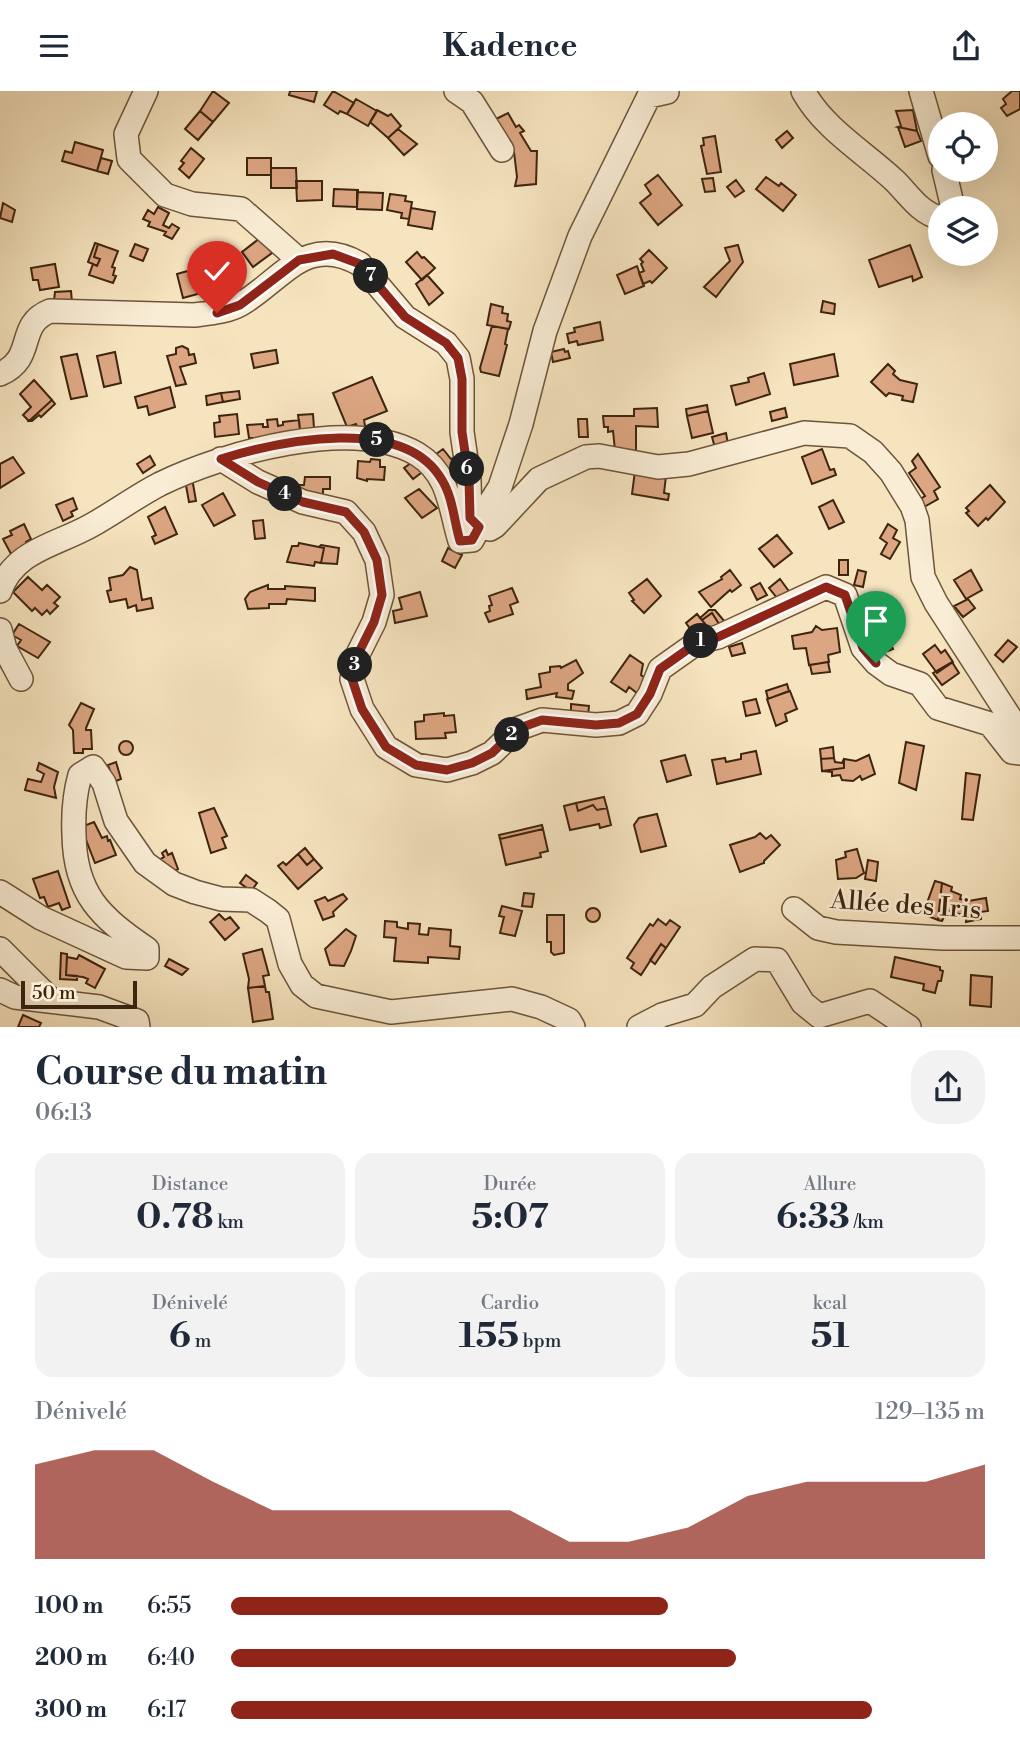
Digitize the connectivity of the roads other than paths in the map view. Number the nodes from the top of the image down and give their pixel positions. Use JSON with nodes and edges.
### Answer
{"nodes":[{"id":1,"x":146,"y":91,"type":"edge"},
{"id":2,"x":456,"y":91,"type":"edge"},
{"id":3,"x":803,"y":91,"type":"edge"},
{"id":4,"x":921,"y":91,"type":"edge"},
{"id":5,"x":667,"y":92,"type":"edge"},
{"id":6,"x":928,"y":115,"type":"edge"},
{"id":7,"x":502,"y":150,"type":"dead end"},
{"id":8,"x":928,"y":212,"type":"edge"},
{"id":9,"x":299,"y":260,"type":"junction"},
{"id":10,"x":0,"y":375,"type":"edge"},
{"id":11,"x":221,"y":459,"type":"junction"},
{"id":12,"x":474,"y":522,"type":"junction"},
{"id":13,"x":0,"y":591,"type":"edge"},
{"id":14,"x":0,"y":630,"type":"edge"},
{"id":15,"x":21,"y":680,"type":"dead end"},
{"id":16,"x":1020,"y":740,"type":"edge"},
{"id":17,"x":1020,"y":753,"type":"edge"},
{"id":18,"x":0,"y":892,"type":"edge"},
{"id":19,"x":794,"y":909,"type":"dead end"},
{"id":20,"x":1020,"y":938,"type":"edge"},
{"id":21,"x":0,"y":949,"type":"edge"},
{"id":22,"x":0,"y":990,"type":"edge"},
{"id":23,"x":51,"y":1000,"type":"junction"},
{"id":24,"x":138,"y":1027,"type":"edge"},
{"id":25,"x":573,"y":1027,"type":"edge"},
{"id":26,"x":639,"y":1027,"type":"edge"},
{"id":27,"x":909,"y":1027,"type":"edge"}],
"edges":[{"from":1,"to":9,"type":"street"},
{"from":2,"to":7,"type":"street"},
{"from":3,"to":8,"type":"street"},
{"from":4,"to":6,"type":"street"},
{"from":5,"to":12,"type":"street"},
{"from":9,"to":10,"type":"street"},
{"from":9,"to":12,"type":"street"},
{"from":11,"to":12,"type":"street"},
{"from":11,"to":13,"type":"street"},
{"from":11,"to":17,"type":"street"},
{"from":12,"to":16,"type":"street"},
{"from":14,"to":15,"type":"street"},
{"from":18,"to":25,"type":"street"},
{"from":19,"to":20,"type":"street","name":"Allée des Iris"},
{"from":21,"to":23,"type":"street"},
{"from":22,"to":23,"type":"street"},
{"from":23,"to":24,"type":"street"},
{"from":26,"to":27,"type":"street"}]}
